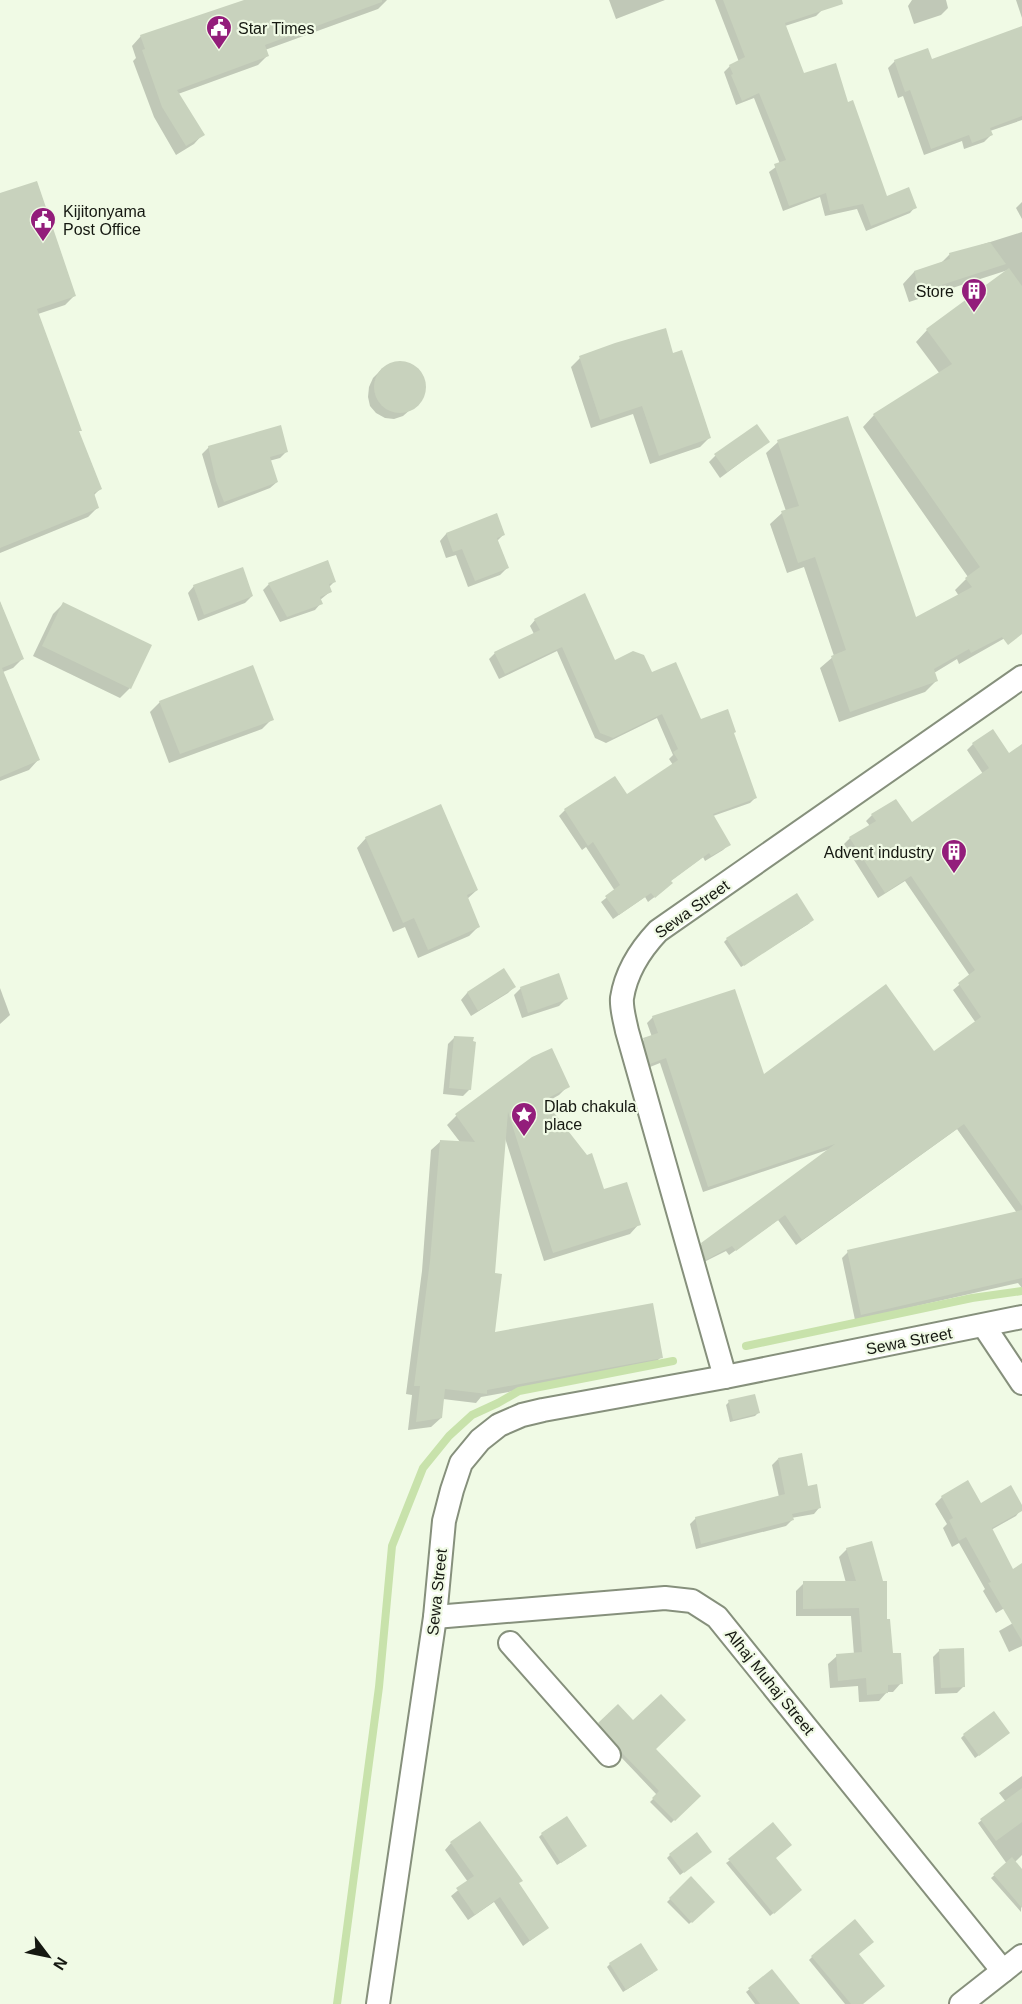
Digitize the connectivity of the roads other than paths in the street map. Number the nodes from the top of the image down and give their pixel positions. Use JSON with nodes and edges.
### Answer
{"nodes":[{"id":1,"x":1022,"y":677,"type":"edge"},
{"id":2,"x":1022,"y":1317,"type":"edge"},
{"id":3,"x":984,"y":1326,"type":"junction"},
{"id":4,"x":725,"y":1377,"type":"junction"},
{"id":5,"x":1022,"y":1383,"type":"edge"},
{"id":6,"x":435,"y":1617,"type":"junction"},
{"id":7,"x":510,"y":1643,"type":"dead end"},
{"id":8,"x":609,"y":1755,"type":"dead end"},
{"id":9,"x":1022,"y":1956,"type":"edge"},
{"id":10,"x":1003,"y":1971,"type":"junction"},
{"id":11,"x":378,"y":2004,"type":"edge"},
{"id":12,"x":961,"y":2004,"type":"edge"}],
"edges":[{"from":1,"to":4,"type":"street","name":"Sewa Street"},
{"from":2,"to":3,"type":"street","name":"Sewa Street"},
{"from":3,"to":4,"type":"street","name":"Sewa Street"},
{"from":3,"to":5,"type":"street"},
{"from":4,"to":6,"type":"street","name":"Sewa Street"},
{"from":6,"to":10,"type":"street","name":"Alhaj Muhaj Street"},
{"from":6,"to":11,"type":"street","name":"Sewa Street"},
{"from":7,"to":8,"type":"street"},
{"from":9,"to":10,"type":"street"},
{"from":10,"to":12,"type":"street"}]}
